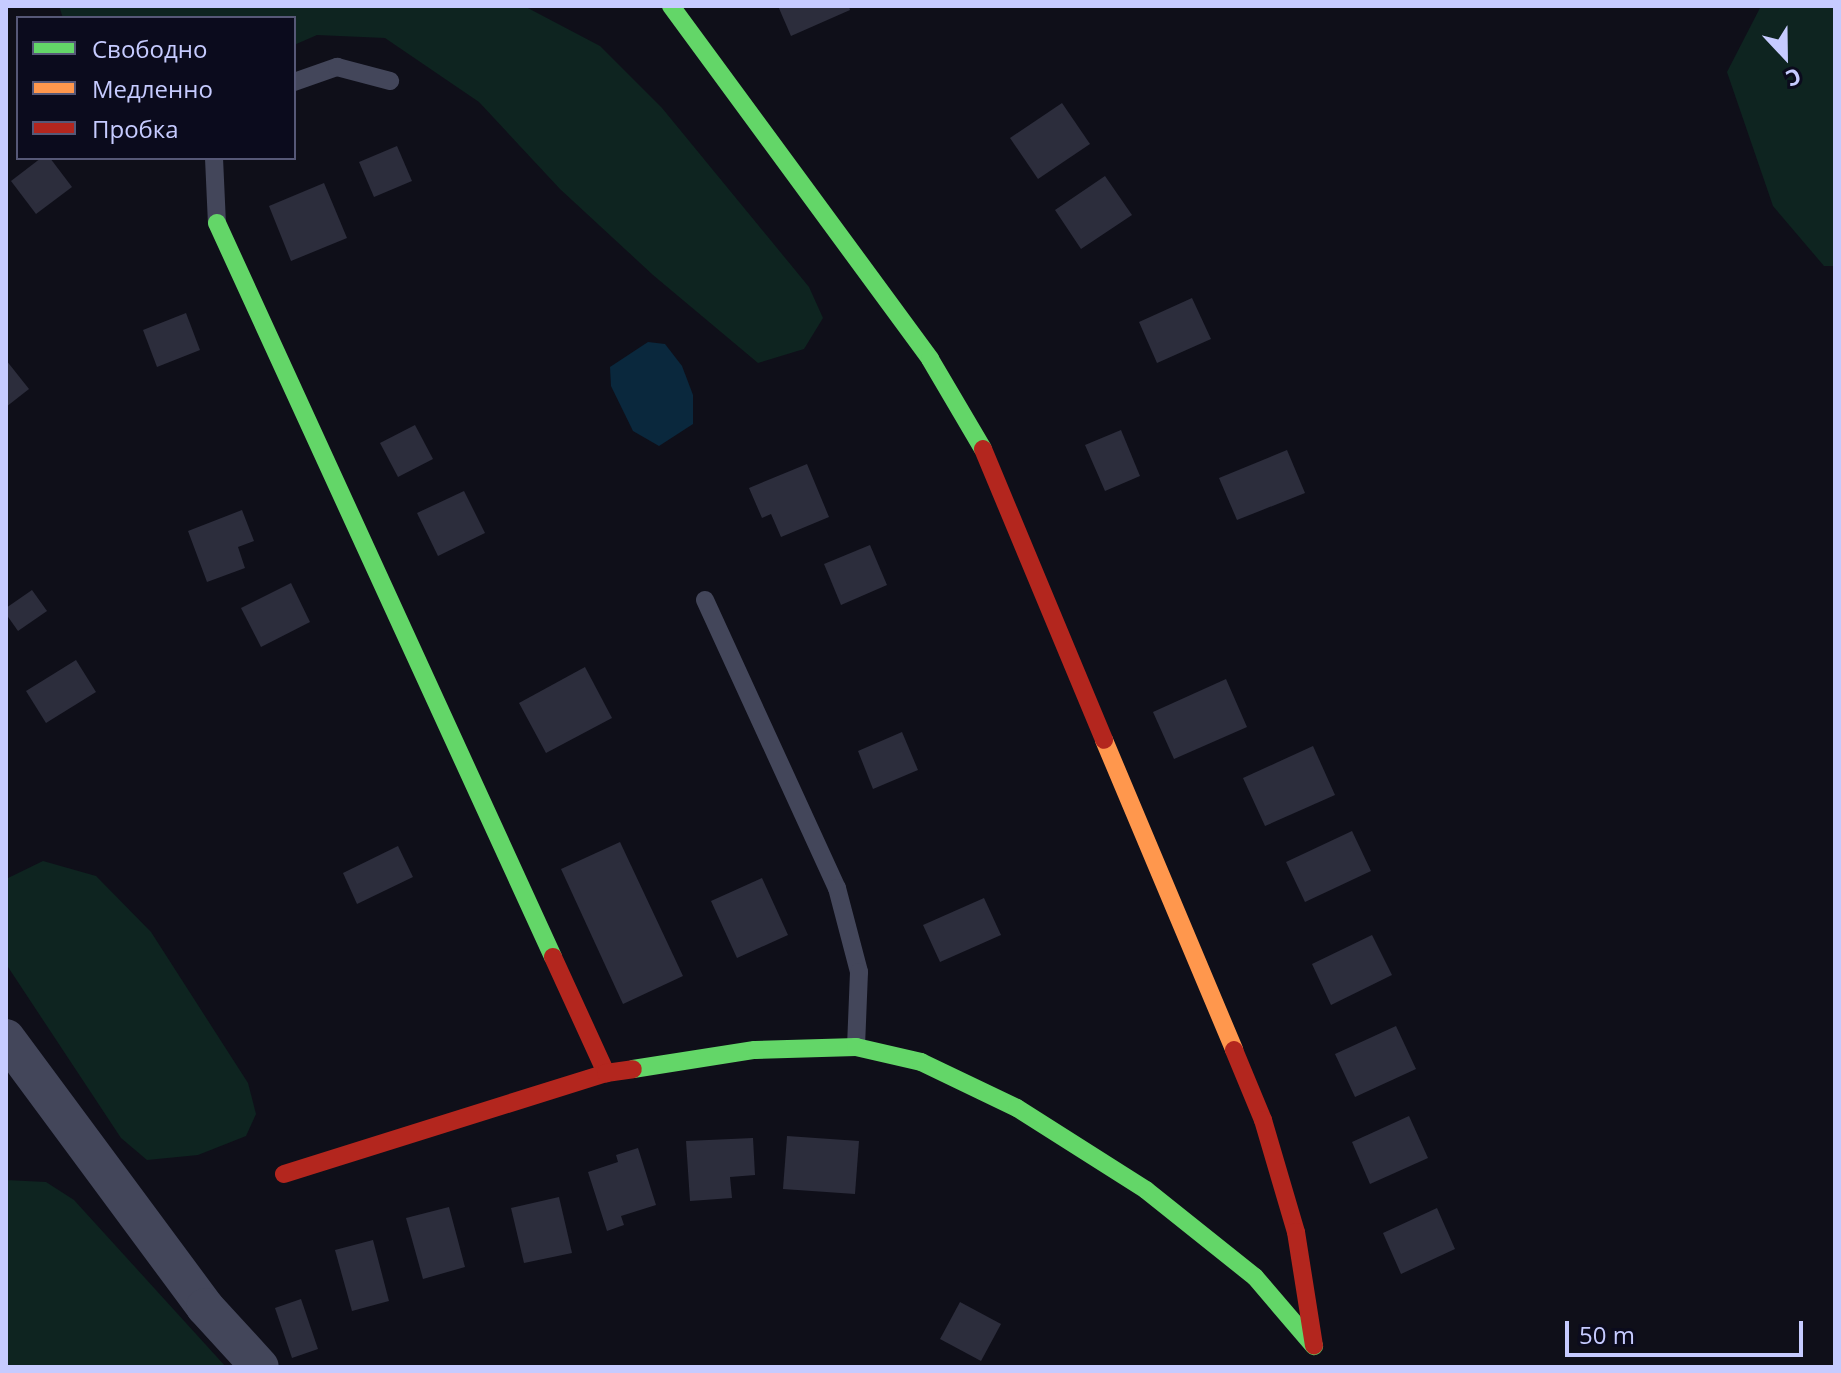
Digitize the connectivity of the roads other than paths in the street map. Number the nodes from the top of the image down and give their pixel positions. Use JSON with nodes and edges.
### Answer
{"nodes":[{"id":1,"x":671,"y":6,"type":"edge"},
{"id":2,"x":296,"y":81,"type":"edge"},
{"id":3,"x":390,"y":81,"type":"dead end"},
{"id":4,"x":214,"y":160,"type":"edge"},
{"id":5,"x":217,"y":223,"type":"joint"},
{"id":6,"x":705,"y":600,"type":"dead end"},
{"id":7,"x":6,"y":1038,"type":"edge"},
{"id":8,"x":856,"y":1047,"type":"junction"},
{"id":9,"x":606,"y":1073,"type":"junction"},
{"id":10,"x":284,"y":1174,"type":"dead end"},
{"id":11,"x":1314,"y":1346,"type":"junction"},
{"id":12,"x":260,"y":1367,"type":"edge"},
{"id":13,"x":1323,"y":1367,"type":"edge"}],
"edges":[{"from":1,"to":11,"type":"street"},
{"from":2,"to":3,"type":"lane"},
{"from":4,"to":5,"type":"lane"},
{"from":5,"to":9,"type":"street"},
{"from":6,"to":8,"type":"lane"},
{"from":7,"to":12,"type":"street"},
{"from":8,"to":9,"type":"street"},
{"from":8,"to":11,"type":"street"},
{"from":9,"to":10,"type":"street"},
{"from":11,"to":13,"type":"street"}]}
